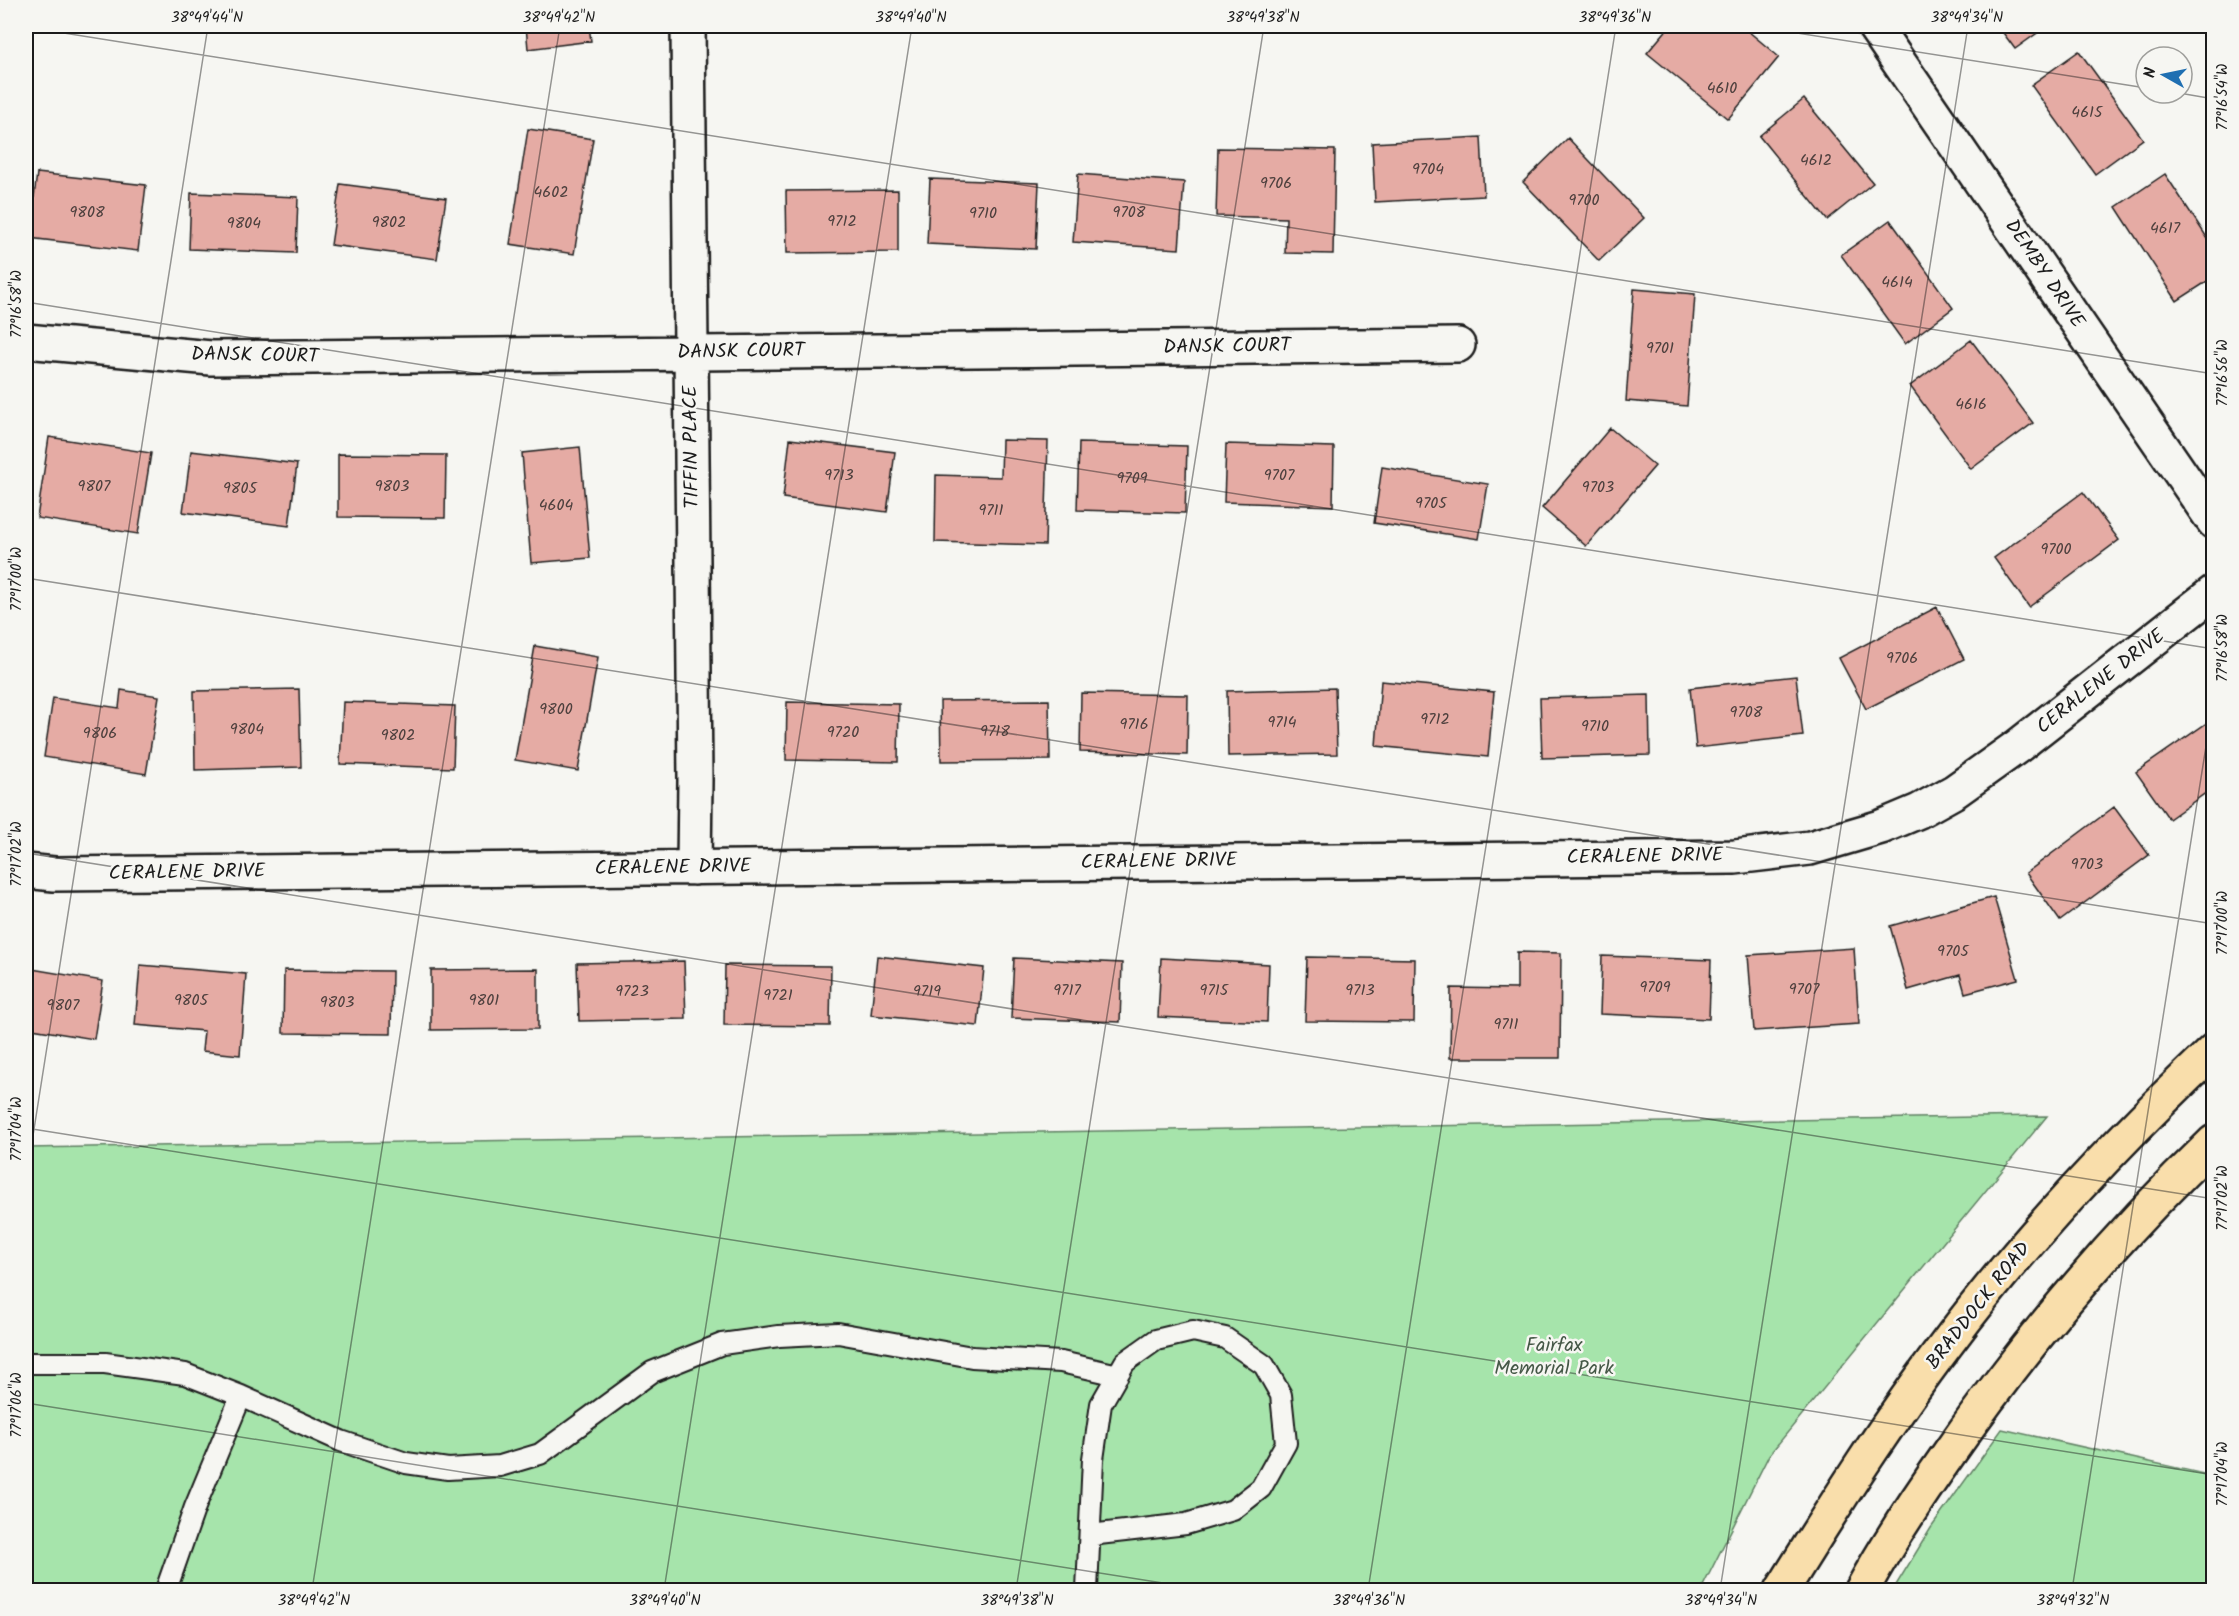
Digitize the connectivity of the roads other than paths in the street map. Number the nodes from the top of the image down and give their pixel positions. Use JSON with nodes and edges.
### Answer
{"nodes":[{"id":1,"x":688,"y":26,"type":"edge"},
{"id":2,"x":1874,"y":26,"type":"edge"},
{"id":3,"x":26,"y":341,"type":"edge"},
{"id":4,"x":1458,"y":345,"type":"dead end"},
{"id":5,"x":691,"y":352,"type":"junction"},
{"id":6,"x":2214,"y":522,"type":"edge"},
{"id":7,"x":2214,"y":592,"type":"edge"},
{"id":8,"x":694,"y":868,"type":"junction"},
{"id":9,"x":26,"y":871,"type":"edge"},
{"id":10,"x":2214,"y":1050,"type":"edge"},
{"id":11,"x":2214,"y":1142,"type":"edge"},
{"id":12,"x":26,"y":1363,"type":"edge"},
{"id":13,"x":1118,"y":1375,"type":"junction"},
{"id":14,"x":241,"y":1396,"type":"junction"},
{"id":15,"x":1090,"y":1535,"type":"junction"},
{"id":16,"x":166,"y":1590,"type":"edge"},
{"id":17,"x":1087,"y":1590,"type":"edge"},
{"id":18,"x":1782,"y":1590,"type":"edge"},
{"id":19,"x":1862,"y":1590,"type":"edge"}],
"edges":[{"from":1,"to":5,"type":"street","name":"TIFFIN PLACE"},
{"from":2,"to":6,"type":"street","name":"DEMBY DRIVE"},
{"from":3,"to":5,"type":"street","name":"DANSK COURT"},
{"from":4,"to":5,"type":"street","name":"DANSK COURT"},
{"from":5,"to":8,"type":"street","name":"TIFFIN PLACE"},
{"from":7,"to":8,"type":"street","name":"CERALENE DRIVE"},
{"from":8,"to":9,"type":"street","name":"CERALENE DRIVE"},
{"from":10,"to":18,"type":"main road","name":"BRADDOCK ROAD"},
{"from":11,"to":19,"type":"main road"},
{"from":12,"to":14,"type":"lane"},
{"from":13,"to":14,"type":"lane"},
{"from":13,"to":15,"type":"lane"},
{"from":13,"to":15,"type":"lane"},
{"from":14,"to":16,"type":"lane"},
{"from":15,"to":17,"type":"lane"}]}
